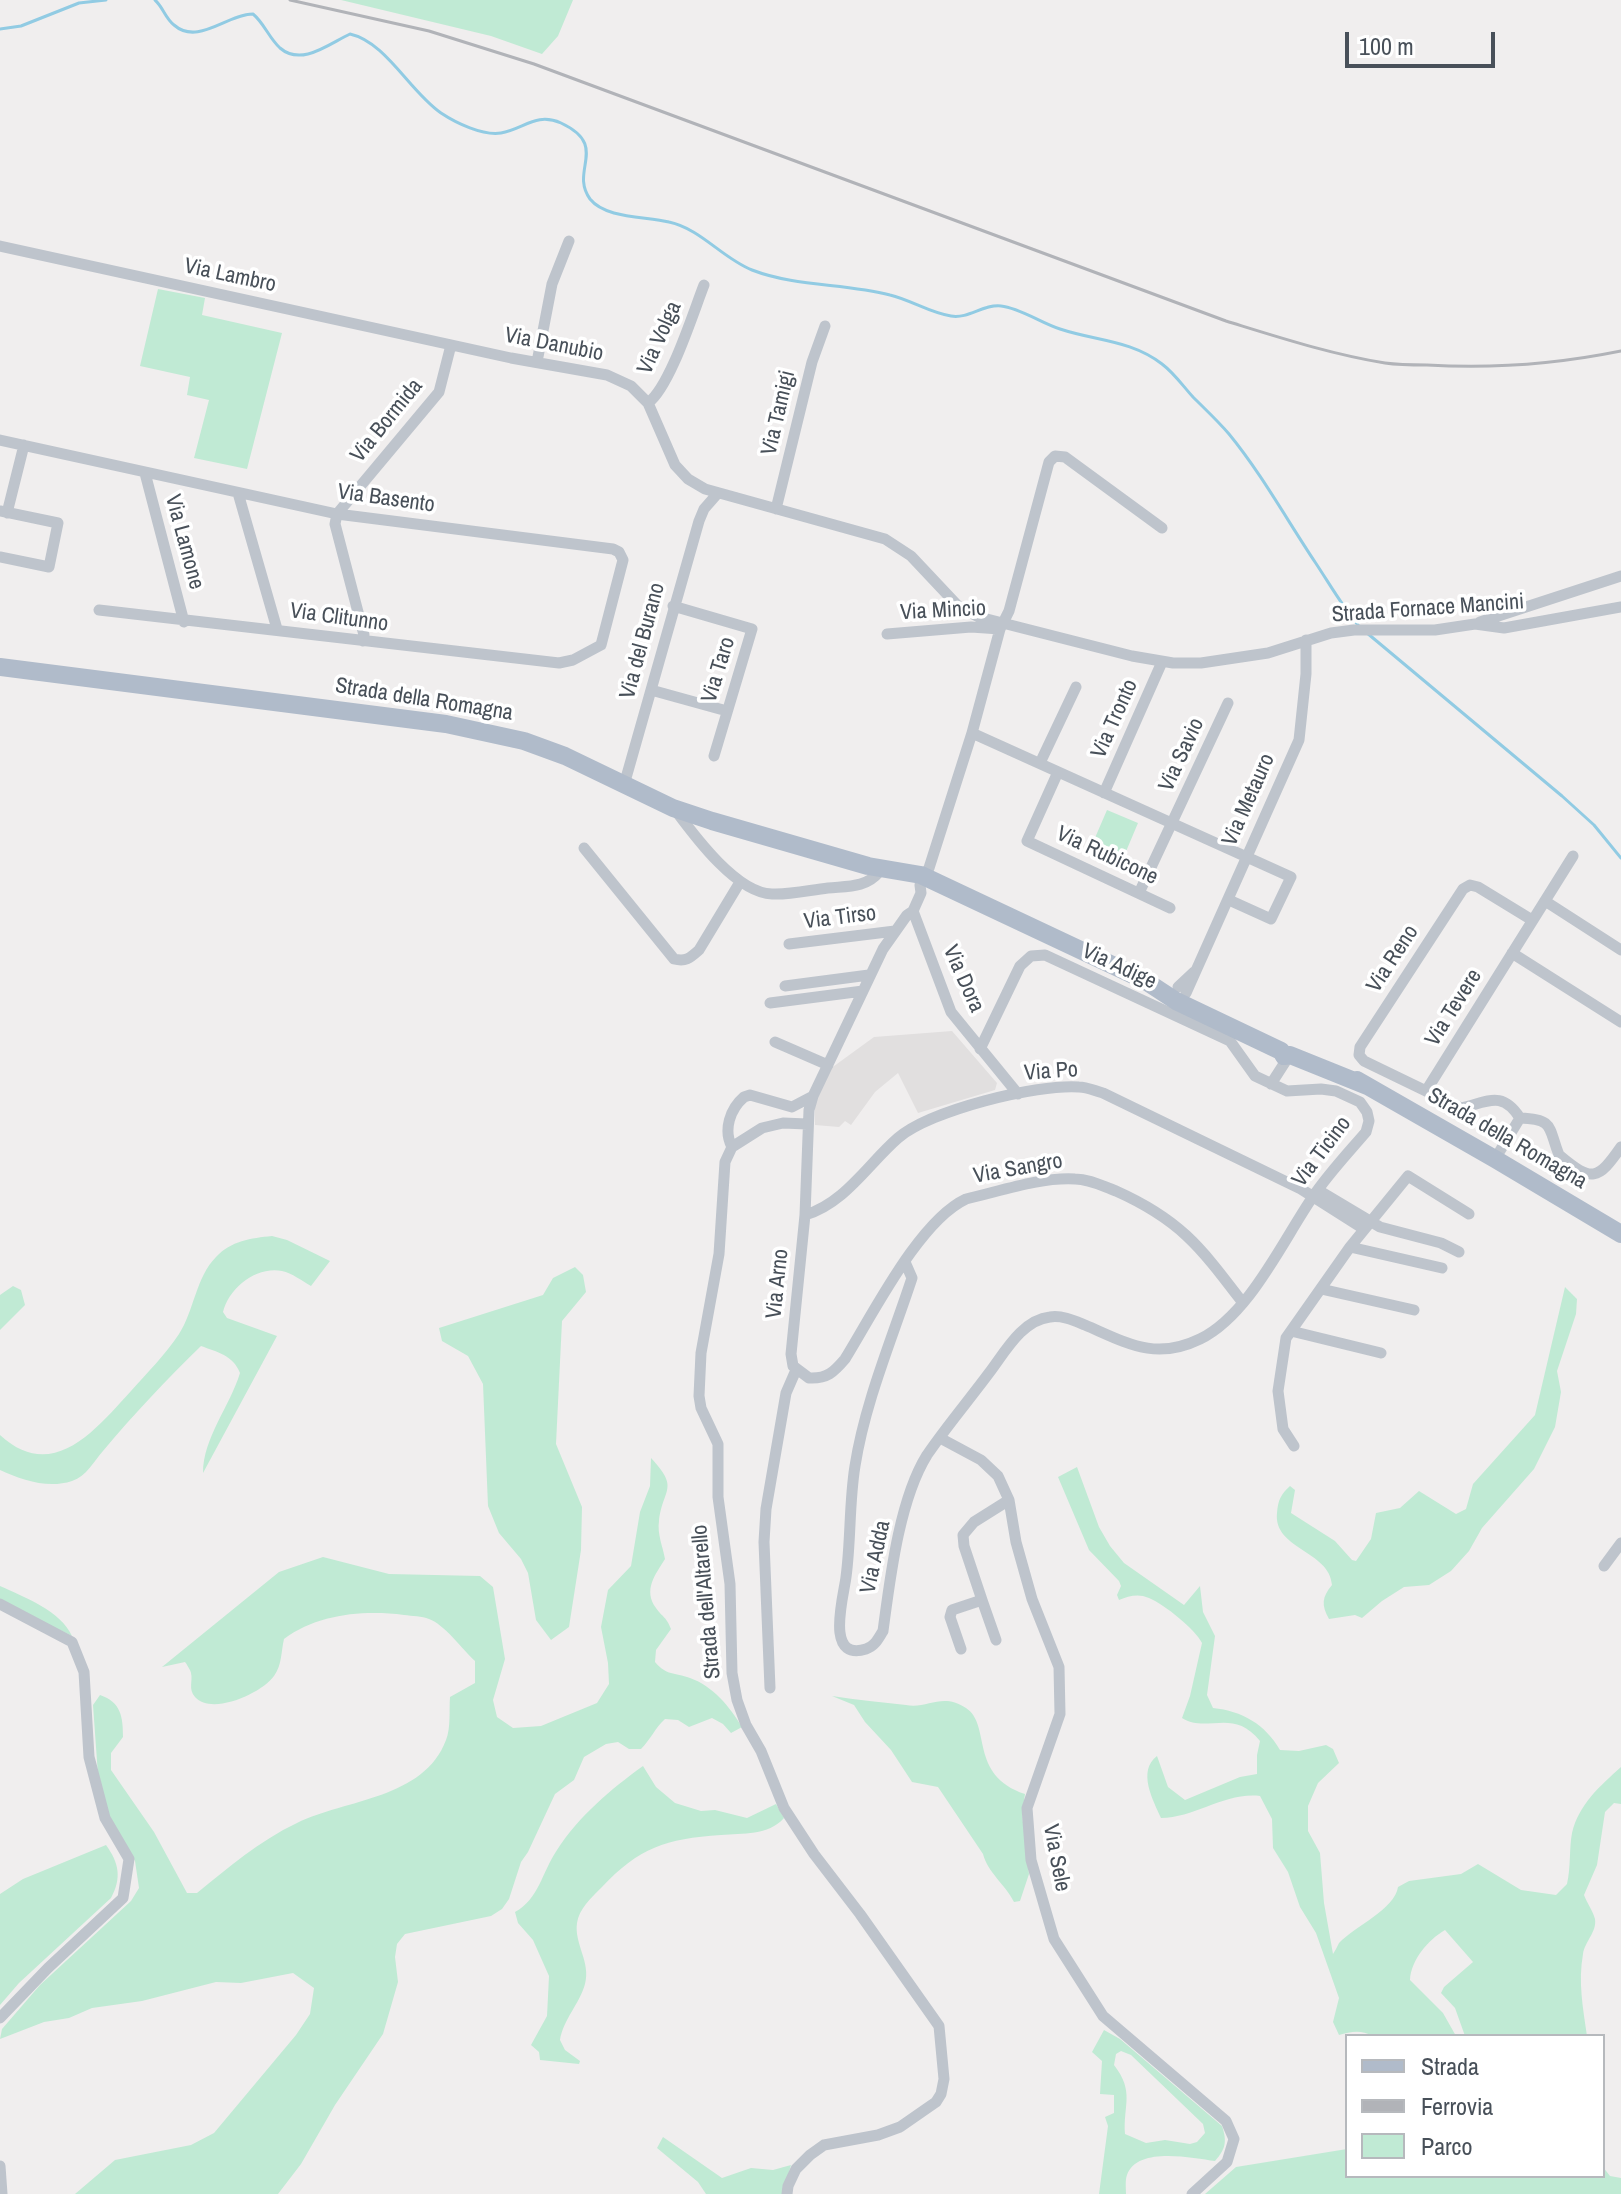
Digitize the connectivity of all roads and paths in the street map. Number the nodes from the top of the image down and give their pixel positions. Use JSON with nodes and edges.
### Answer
{"nodes":[{"id":1,"x":569,"y":241,"type":"dead end"},
{"id":2,"x":0,"y":246,"type":"edge"},
{"id":3,"x":704,"y":285,"type":"dead end"},
{"id":4,"x":825,"y":326,"type":"dead end"},
{"id":5,"x":451,"y":345,"type":"junction"},
{"id":6,"x":537,"y":362,"type":"junction"},
{"id":7,"x":648,"y":403,"type":"junction"},
{"id":8,"x":0,"y":440,"type":"edge"},
{"id":9,"x":24,"y":445,"type":"junction"},
{"id":10,"x":145,"y":473,"type":"junction"},
{"id":11,"x":705,"y":489,"type":"junction"},
{"id":12,"x":238,"y":493,"type":"junction"},
{"id":13,"x":718,"y":493,"type":"junction"},
{"id":14,"x":704,"y":509,"type":"junction"},
{"id":15,"x":776,"y":509,"type":"junction"},
{"id":16,"x":4,"y":512,"type":"edge"},
{"id":17,"x":337,"y":514,"type":"junction"},
{"id":18,"x":1162,"y":528,"type":"dead end"},
{"id":19,"x":0,"y":557,"type":"edge"},
{"id":20,"x":1621,"y":576,"type":"edge"},
{"id":21,"x":673,"y":606,"type":"junction"},
{"id":22,"x":1621,"y":607,"type":"edge"},
{"id":23,"x":99,"y":610,"type":"dead end"},
{"id":24,"x":184,"y":622,"type":"junction"},
{"id":25,"x":1475,"y":624,"type":"junction"},
{"id":26,"x":1002,"y":627,"type":"junction"},
{"id":27,"x":277,"y":629,"type":"junction"},
{"id":28,"x":887,"y":634,"type":"dead end"},
{"id":29,"x":1306,"y":640,"type":"junction"},
{"id":30,"x":363,"y":641,"type":"junction"},
{"id":31,"x":573,"y":660,"type":"joint"},
{"id":32,"x":1162,"y":662,"type":"junction"},
{"id":33,"x":0,"y":667,"type":"edge"},
{"id":34,"x":1076,"y":687,"type":"dead end"},
{"id":35,"x":651,"y":690,"type":"junction"},
{"id":36,"x":1228,"y":703,"type":"dead end"},
{"id":37,"x":727,"y":711,"type":"junction"},
{"id":38,"x":972,"y":733,"type":"junction"},
{"id":39,"x":714,"y":756,"type":"dead end"},
{"id":40,"x":1040,"y":763,"type":"junction"},
{"id":41,"x":1058,"y":772,"type":"junction"},
{"id":42,"x":624,"y":785,"type":"junction"},
{"id":43,"x":1104,"y":793,"type":"junction"},
{"id":44,"x":673,"y":808,"type":"junction"},
{"id":45,"x":1172,"y":824,"type":"junction"},
{"id":46,"x":584,"y":848,"type":"dead end"},
{"id":47,"x":1573,"y":856,"type":"dead end"},
{"id":48,"x":1245,"y":857,"type":"junction"},
{"id":49,"x":874,"y":869,"type":"junction"},
{"id":50,"x":919,"y":881,"type":"junction"},
{"id":51,"x":740,"y":882,"type":"junction"},
{"id":52,"x":1139,"y":893,"type":"junction"},
{"id":53,"x":1229,"y":900,"type":"junction"},
{"id":54,"x":1545,"y":901,"type":"junction"},
{"id":55,"x":914,"y":908,"type":"junction"},
{"id":56,"x":1170,"y":908,"type":"dead end"},
{"id":57,"x":1532,"y":920,"type":"junction"},
{"id":58,"x":895,"y":931,"type":"junction"},
{"id":59,"x":789,"y":944,"type":"dead end"},
{"id":60,"x":1621,"y":950,"type":"edge"},
{"id":61,"x":1512,"y":953,"type":"junction"},
{"id":62,"x":869,"y":975,"type":"junction"},
{"id":63,"x":785,"y":986,"type":"dead end"},
{"id":64,"x":863,"y":991,"type":"junction"},
{"id":65,"x":1180,"y":993,"type":"junction"},
{"id":66,"x":770,"y":1003,"type":"dead end"},
{"id":67,"x":1621,"y":1022,"type":"edge"},
{"id":68,"x":775,"y":1042,"type":"dead end"},
{"id":69,"x":980,"y":1049,"type":"junction"},
{"id":70,"x":1285,"y":1053,"type":"junction"},
{"id":71,"x":828,"y":1065,"type":"junction"},
{"id":72,"x":1271,"y":1084,"type":"junction"},
{"id":73,"x":1426,"y":1091,"type":"junction"},
{"id":74,"x":1018,"y":1094,"type":"junction"},
{"id":75,"x":813,"y":1096,"type":"junction"},
{"id":76,"x":1520,"y":1118,"type":"junction"},
{"id":77,"x":807,"y":1124,"type":"junction"},
{"id":78,"x":732,"y":1147,"type":"junction"},
{"id":79,"x":1621,"y":1147,"type":"edge"},
{"id":80,"x":1495,"y":1159,"type":"junction"},
{"id":81,"x":1315,"y":1193,"type":"junction"},
{"id":82,"x":1469,"y":1214,"type":"dead end"},
{"id":83,"x":805,"y":1215,"type":"junction"},
{"id":84,"x":1366,"y":1226,"type":"junction"},
{"id":85,"x":1621,"y":1234,"type":"edge"},
{"id":86,"x":1350,"y":1247,"type":"junction"},
{"id":87,"x":1459,"y":1252,"type":"dead end"},
{"id":88,"x":905,"y":1262,"type":"junction"},
{"id":89,"x":1442,"y":1268,"type":"dead end"},
{"id":90,"x":1321,"y":1289,"type":"junction"},
{"id":91,"x":1243,"y":1303,"type":"junction"},
{"id":92,"x":1414,"y":1310,"type":"dead end"},
{"id":93,"x":1291,"y":1331,"type":"junction"},
{"id":94,"x":1381,"y":1353,"type":"dead end"},
{"id":95,"x":796,"y":1370,"type":"junction"},
{"id":96,"x":940,"y":1438,"type":"junction"},
{"id":97,"x":1294,"y":1446,"type":"dead end"},
{"id":98,"x":1009,"y":1500,"type":"junction"},
{"id":99,"x":1621,"y":1543,"type":"edge"},
{"id":100,"x":1604,"y":1566,"type":"dead end"},
{"id":101,"x":982,"y":1600,"type":"junction"},
{"id":102,"x":0,"y":1604,"type":"edge"},
{"id":103,"x":996,"y":1640,"type":"dead end"},
{"id":104,"x":961,"y":1649,"type":"dead end"},
{"id":105,"x":770,"y":1688,"type":"dead end"},
{"id":106,"x":0,"y":2018,"type":"edge"},
{"id":107,"x":0,"y":2166,"type":"edge"},
{"id":108,"x":2,"y":2194,"type":"edge"},
{"id":109,"x":787,"y":2194,"type":"edge"},
{"id":110,"x":1192,"y":2194,"type":"edge"}],
"edges":[{"from":1,"to":6,"type":"street"},
{"from":2,"to":5,"type":"street","name":"Via Lambro"},
{"from":3,"to":7,"type":"street","name":"Via Volga"},
{"from":4,"to":15,"type":"street","name":"Via Tamigi"},
{"from":5,"to":6,"type":"street","name":"Via Danubio"},
{"from":5,"to":17,"type":"street","name":"Via Bormida"},
{"from":6,"to":7,"type":"street","name":"Via Danubio"},
{"from":7,"to":11,"type":"street","name":"Via Danubio"},
{"from":8,"to":9,"type":"street","name":"Via Basento"},
{"from":9,"to":10,"type":"street","name":"Via Basento"},
{"from":9,"to":16,"type":"street"},
{"from":10,"to":12,"type":"street","name":"Via Basento"},
{"from":10,"to":24,"type":"street","name":"Via Lamone"},
{"from":11,"to":13,"type":"street","name":"Via Danubio"},
{"from":11,"to":14,"type":"street"},
{"from":12,"to":17,"type":"street","name":"Via Basento"},
{"from":12,"to":27,"type":"street"},
{"from":13,"to":14,"type":"street"},
{"from":13,"to":15,"type":"street","name":"Via Danubio"},
{"from":14,"to":21,"type":"street","name":"Via del Burano"},
{"from":15,"to":26,"type":"street","name":"Via Danubio"},
{"from":16,"to":19,"type":"street"},
{"from":17,"to":30,"type":"street"},
{"from":17,"to":31,"type":"street","name":"Via Basento"},
{"from":18,"to":26,"type":"street"},
{"from":20,"to":25,"type":"street"},
{"from":21,"to":35,"type":"street","name":"Via del Burano"},
{"from":21,"to":37,"type":"street","name":"Via Taro"},
{"from":22,"to":25,"type":"street","name":"Strada Fornace Mancini"},
{"from":23,"to":24,"type":"street","name":"Via Clitunno"},
{"from":24,"to":27,"type":"street","name":"Via Clitunno"},
{"from":25,"to":29,"type":"street","name":"Strada Fornace Mancini"},
{"from":26,"to":28,"type":"street","name":"Via Mincio"},
{"from":26,"to":32,"type":"street","name":"Strada Fornace Mancini"},
{"from":26,"to":38,"type":"street"},
{"from":27,"to":30,"type":"street","name":"Via Clitunno"},
{"from":29,"to":32,"type":"street","name":"Strada Fornace Mancini"},
{"from":29,"to":48,"type":"street","name":"Via Metauro"},
{"from":30,"to":31,"type":"street","name":"Via Clitunno"},
{"from":32,"to":43,"type":"street","name":"Via Tronto"},
{"from":33,"to":42,"type":"main road","name":"Strada della Romagna"},
{"from":34,"to":40,"type":"street"},
{"from":35,"to":37,"type":"street"},
{"from":35,"to":42,"type":"street","name":"Via del Burano"},
{"from":36,"to":45,"type":"street","name":"Via Savio"},
{"from":37,"to":39,"type":"street","name":"Via Taro"},
{"from":38,"to":40,"type":"street"},
{"from":38,"to":50,"type":"street"},
{"from":40,"to":41,"type":"street"},
{"from":41,"to":43,"type":"street"},
{"from":41,"to":52,"type":"street","name":"Via Rubicone"},
{"from":42,"to":44,"type":"main road","name":"Strada della Romagna"},
{"from":43,"to":45,"type":"street"},
{"from":44,"to":49,"type":"main road","name":"Strada della Romagna"},
{"from":44,"to":51,"type":"street"},
{"from":45,"to":48,"type":"street"},
{"from":45,"to":52,"type":"street","name":"Via Savio"},
{"from":46,"to":51,"type":"street"},
{"from":47,"to":54,"type":"street","name":"Via Tevere"},
{"from":48,"to":53,"type":"street","name":"Via Metauro"},
{"from":48,"to":53,"type":"street"},
{"from":49,"to":50,"type":"main road","name":"Strada della Romagna"},
{"from":49,"to":51,"type":"street"},
{"from":50,"to":55,"type":"street"},
{"from":50,"to":65,"type":"main road","name":"Strada della Romagna"},
{"from":52,"to":56,"type":"street","name":"Via Rubicone"},
{"from":53,"to":65,"type":"street","name":"Via Metauro"},
{"from":54,"to":57,"type":"street","name":"Via Tevere"},
{"from":54,"to":60,"type":"street"},
{"from":55,"to":58,"type":"street","name":"Via Arno"},
{"from":55,"to":69,"type":"street","name":"Via Dora"},
{"from":57,"to":61,"type":"street","name":"Via Tevere"},
{"from":57,"to":73,"type":"street","name":"Via Reno"},
{"from":58,"to":59,"type":"street","name":"Via Tirso"},
{"from":58,"to":62,"type":"street","name":"Via Arno"},
{"from":61,"to":67,"type":"street"},
{"from":61,"to":73,"type":"street","name":"Via Tevere"},
{"from":62,"to":63,"type":"street"},
{"from":62,"to":64,"type":"street","name":"Via Arno"},
{"from":64,"to":66,"type":"street"},
{"from":64,"to":71,"type":"street","name":"Via Arno"},
{"from":65,"to":70,"type":"main road","name":"Strada della Romagna"},
{"from":68,"to":71,"type":"street"},
{"from":69,"to":72,"type":"street","name":"Via Adige"},
{"from":69,"to":74,"type":"street","name":"Via Dora"},
{"from":70,"to":72,"type":"street"},
{"from":70,"to":80,"type":"main road","name":"Strada della Romagna"},
{"from":71,"to":75,"type":"street","name":"Via Arno"},
{"from":72,"to":81,"type":"street","name":"Via Ticino"},
{"from":73,"to":76,"type":"street"},
{"from":74,"to":81,"type":"street","name":"Via Po"},
{"from":74,"to":83,"type":"street","name":"Via Po"},
{"from":75,"to":77,"type":"street","name":"Via Arno"},
{"from":75,"to":78,"type":"street","name":"Strada dell'Altarello"},
{"from":76,"to":79,"type":"street"},
{"from":76,"to":80,"type":"street"},
{"from":77,"to":78,"type":"street"},
{"from":77,"to":83,"type":"street","name":"Via Arno"},
{"from":78,"to":109,"type":"street","name":"Strada dell'Altarello"},
{"from":80,"to":85,"type":"main road","name":"Strada della Romagna"},
{"from":81,"to":84,"type":"street","name":"Via Po"},
{"from":81,"to":91,"type":"street","name":"Via Ticino"},
{"from":82,"to":84,"type":"street"},
{"from":83,"to":95,"type":"street","name":"Via Arno"},
{"from":84,"to":86,"type":"street"},
{"from":84,"to":87,"type":"street","name":"Via Po"},
{"from":86,"to":89,"type":"street"},
{"from":86,"to":90,"type":"street"},
{"from":88,"to":91,"type":"street","name":"Via Sangro"},
{"from":88,"to":95,"type":"street","name":"Via Sangro"},
{"from":88,"to":96,"type":"street","name":"Via Adda"},
{"from":90,"to":92,"type":"street"},
{"from":90,"to":93,"type":"street"},
{"from":91,"to":96,"type":"street","name":"Via Adda"},
{"from":93,"to":94,"type":"street"},
{"from":93,"to":97,"type":"street"},
{"from":95,"to":105,"type":"street","name":"Via Arno"},
{"from":96,"to":98,"type":"street","name":"Via Sele"},
{"from":98,"to":101,"type":"street"},
{"from":98,"to":110,"type":"street","name":"Via Sele"},
{"from":99,"to":100,"type":"street"},
{"from":101,"to":103,"type":"street"},
{"from":101,"to":104,"type":"street"},
{"from":102,"to":106,"type":"street"},
{"from":107,"to":108,"type":"street"}]}
